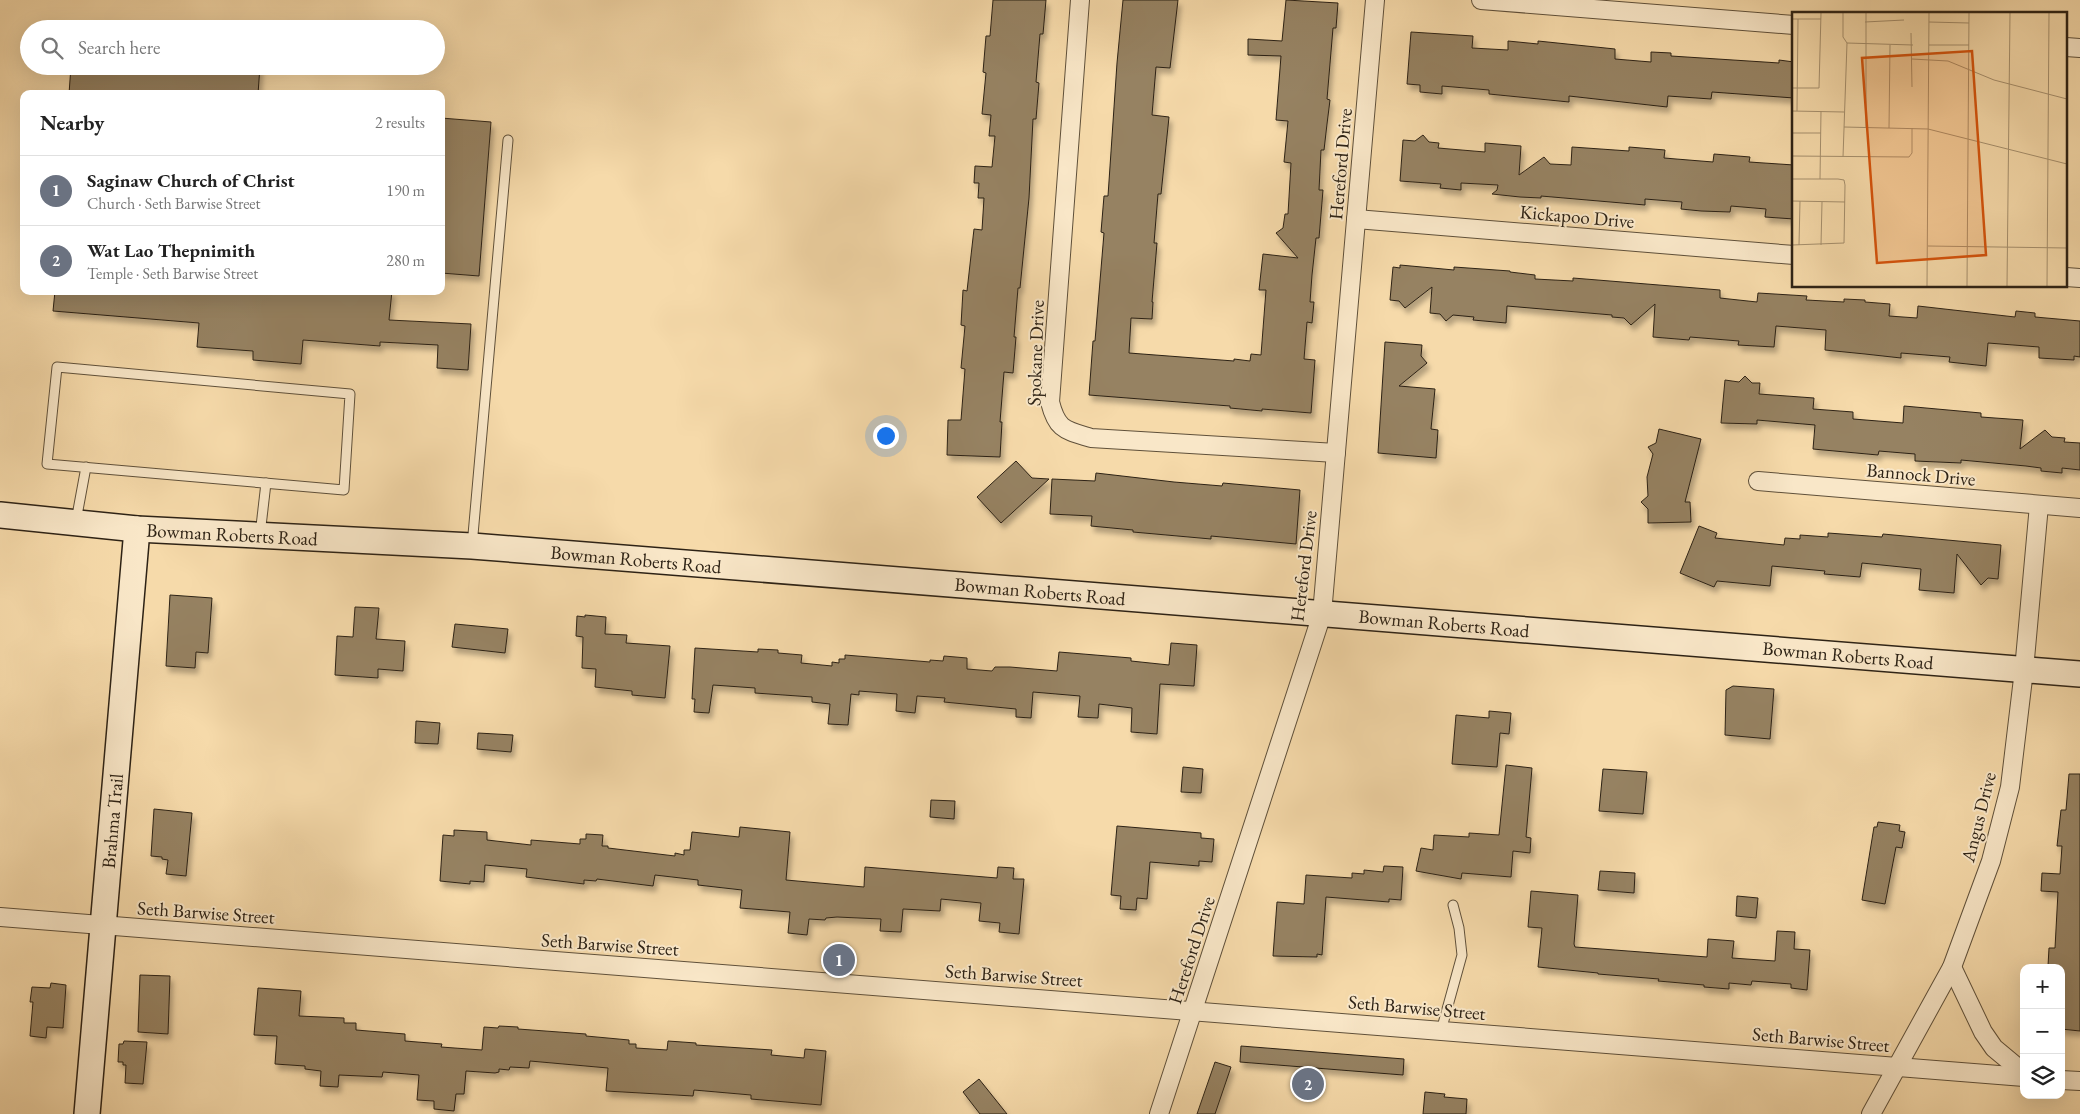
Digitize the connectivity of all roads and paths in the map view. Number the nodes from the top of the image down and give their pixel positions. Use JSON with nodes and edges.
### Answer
{"nodes":[{"id":1,"x":1080,"y":0,"type":"edge"},
{"id":2,"x":1374,"y":0,"type":"edge"},
{"id":3,"x":1482,"y":0,"type":"edge"},
{"id":4,"x":1792,"y":25,"type":"edge"},
{"id":5,"x":508,"y":140,"type":"dead end"},
{"id":6,"x":1356,"y":220,"type":"junction"},
{"id":7,"x":1792,"y":255,"type":"edge"},
{"id":8,"x":1336,"y":453,"type":"junction"},
{"id":9,"x":86,"y":467,"type":"junction"},
{"id":10,"x":1758,"y":481,"type":"dead end"},
{"id":11,"x":266,"y":483,"type":"junction"},
{"id":12,"x":2039,"y":505,"type":"junction"},
{"id":13,"x":2080,"y":508,"type":"edge"},
{"id":14,"x":0,"y":515,"type":"edge"},
{"id":15,"x":75,"y":522,"type":"junction"},
{"id":16,"x":137,"y":529,"type":"junction"},
{"id":17,"x":260,"y":535,"type":"junction"},
{"id":18,"x":472,"y":546,"type":"junction"},
{"id":19,"x":1322,"y":614,"type":"junction"},
{"id":20,"x":2024,"y":670,"type":"junction"},
{"id":21,"x":2080,"y":674,"type":"edge"},
{"id":22,"x":1453,"y":905,"type":"dead end"},
{"id":23,"x":0,"y":917,"type":"edge"},
{"id":24,"x":103,"y":925,"type":"junction"},
{"id":25,"x":1952,"y":967,"type":"junction"},
{"id":26,"x":1193,"y":1011,"type":"junction"},
{"id":27,"x":1441,"y":1030,"type":"junction"},
{"id":28,"x":1898,"y":1067,"type":"junction"},
{"id":29,"x":2020,"y":1071,"type":"edge"},
{"id":30,"x":2020,"y":1075,"type":"edge"},
{"id":31,"x":2065,"y":1080,"type":"edge"},
{"id":32,"x":2080,"y":1081,"type":"edge"},
{"id":33,"x":88,"y":1114,"type":"edge"},
{"id":34,"x":1159,"y":1114,"type":"edge"},
{"id":35,"x":1871,"y":1114,"type":"edge"}],
"edges":[{"from":1,"to":8,"type":"street","name":"Spokane Drive"},
{"from":2,"to":6,"type":"street","name":"Hereford Drive"},
{"from":3,"to":4,"type":"street"},
{"from":5,"to":18,"type":"lane"},
{"from":6,"to":7,"type":"street","name":"Kickapoo Drive"},
{"from":6,"to":8,"type":"street","name":"Hereford Drive"},
{"from":8,"to":19,"type":"street","name":"Hereford Drive"},
{"from":9,"to":11,"type":"lane"},
{"from":9,"to":11,"type":"lane"},
{"from":9,"to":15,"type":"lane"},
{"from":10,"to":12,"type":"street","name":"Bannock Drive"},
{"from":11,"to":17,"type":"lane"},
{"from":12,"to":13,"type":"street","name":"Bannock Drive"},
{"from":12,"to":20,"type":"street","name":"Angus Drive"},
{"from":14,"to":15,"type":"street","name":"Bowman Roberts Road"},
{"from":15,"to":16,"type":"street","name":"Bowman Roberts Road"},
{"from":16,"to":17,"type":"street","name":"Bowman Roberts Road"},
{"from":16,"to":24,"type":"street","name":"Brahma Trail"},
{"from":17,"to":18,"type":"street","name":"Bowman Roberts Road"},
{"from":18,"to":19,"type":"street","name":"Bowman Roberts Road"},
{"from":19,"to":20,"type":"street","name":"Bowman Roberts Road"},
{"from":19,"to":26,"type":"street","name":"Hereford Drive"},
{"from":20,"to":21,"type":"street","name":"Bowman Roberts Road"},
{"from":20,"to":25,"type":"street","name":"Angus Drive"},
{"from":22,"to":27,"type":"lane"},
{"from":23,"to":24,"type":"street","name":"Seth Barwise Street"},
{"from":24,"to":26,"type":"street","name":"Seth Barwise Street"},
{"from":24,"to":33,"type":"street","name":"Brahma Trail"},
{"from":25,"to":28,"type":"street","name":"Angus Drive"},
{"from":25,"to":29,"type":"street"},
{"from":26,"to":27,"type":"street","name":"Seth Barwise Street"},
{"from":26,"to":34,"type":"street","name":"Hereford Drive"},
{"from":27,"to":28,"type":"street","name":"Seth Barwise Street"},
{"from":28,"to":30,"type":"street","name":"Seth Barwise Street"},
{"from":28,"to":35,"type":"street","name":"Angus Drive"},
{"from":31,"to":32,"type":"street"}]}
